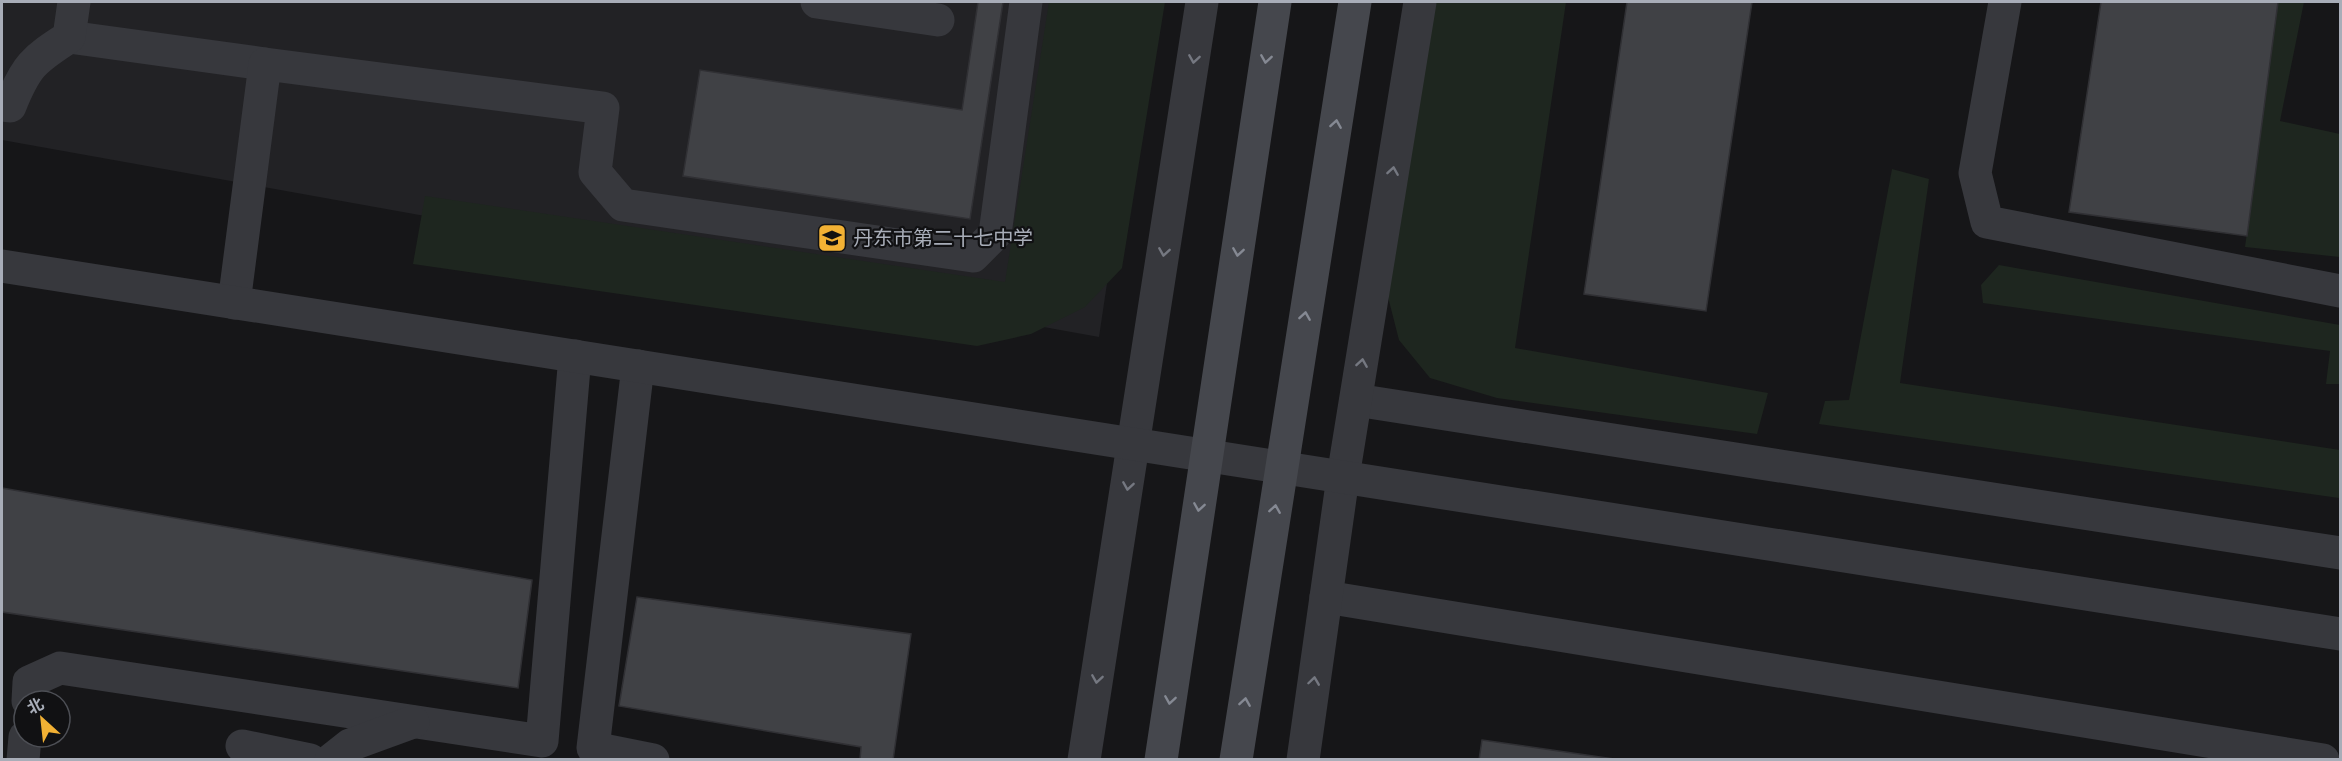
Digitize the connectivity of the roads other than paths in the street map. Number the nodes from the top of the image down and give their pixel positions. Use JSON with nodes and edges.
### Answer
{"nodes":[{"id":1,"x":74,"y":2,"type":"edge"},
{"id":2,"x":817,"y":2,"type":"edge"},
{"id":3,"x":1026,"y":2,"type":"edge"},
{"id":4,"x":1202,"y":2,"type":"edge"},
{"id":5,"x":1275,"y":2,"type":"edge"},
{"id":6,"x":1355,"y":2,"type":"edge"},
{"id":7,"x":1420,"y":2,"type":"edge"},
{"id":8,"x":2005,"y":2,"type":"edge"},
{"id":9,"x":938,"y":20,"type":"dead end"},
{"id":10,"x":69,"y":37,"type":"junction"},
{"id":11,"x":264,"y":64,"type":"junction"},
{"id":12,"x":2,"y":105,"type":"edge"},
{"id":13,"x":2,"y":266,"type":"edge"},
{"id":14,"x":2340,"y":291,"type":"edge"},
{"id":15,"x":234,"y":303,"type":"junction"},
{"id":16,"x":575,"y":356,"type":"junction"},
{"id":17,"x":638,"y":366,"type":"junction"},
{"id":18,"x":1356,"y":400,"type":"junction"},
{"id":19,"x":1134,"y":444,"type":"junction"},
{"id":20,"x":1207,"y":456,"type":"junction"},
{"id":21,"x":1282,"y":467,"type":"junction"},
{"id":22,"x":1343,"y":477,"type":"junction"},
{"id":23,"x":2340,"y":553,"type":"edge"},
{"id":24,"x":1326,"y":597,"type":"junction"},
{"id":25,"x":2340,"y":634,"type":"edge"},
{"id":26,"x":29,"y":689,"type":"edge"},
{"id":27,"x":415,"y":722,"type":"junction"},
{"id":28,"x":542,"y":741,"type":"junction"},
{"id":29,"x":242,"y":746,"type":"dead end"},
{"id":30,"x":593,"y":748,"type":"junction"},
{"id":31,"x":310,"y":759,"type":"edge"},
{"id":32,"x":331,"y":759,"type":"edge"},
{"id":33,"x":653,"y":759,"type":"edge"},
{"id":34,"x":1084,"y":759,"type":"edge"},
{"id":35,"x":1161,"y":759,"type":"edge"},
{"id":36,"x":1236,"y":759,"type":"edge"},
{"id":37,"x":1303,"y":759,"type":"edge"},
{"id":38,"x":2323,"y":759,"type":"edge"}],
"edges":[{"from":1,"to":10,"type":"street"},
{"from":2,"to":9,"type":"street"},
{"from":3,"to":11,"type":"street"},
{"from":4,"to":19,"type":"street","one_way":true},
{"from":5,"to":20,"type":"main road","one_way":true},
{"from":21,"to":6,"type":"main road","one_way":true},
{"from":18,"to":7,"type":"street","one_way":true},
{"from":8,"to":14,"type":"street"},
{"from":10,"to":11,"type":"street"},
{"from":10,"to":12,"type":"street"},
{"from":11,"to":15,"type":"street"},
{"from":13,"to":15,"type":"street"},
{"from":15,"to":16,"type":"street"},
{"from":16,"to":17,"type":"street"},
{"from":16,"to":28,"type":"street"},
{"from":17,"to":19,"type":"street"},
{"from":17,"to":30,"type":"street"},
{"from":18,"to":22,"type":"street"},
{"from":18,"to":23,"type":"street"},
{"from":19,"to":20,"type":"street"},
{"from":19,"to":34,"type":"street","one_way":true},
{"from":20,"to":21,"type":"street"},
{"from":20,"to":35,"type":"main road","one_way":true},
{"from":21,"to":22,"type":"street"},
{"from":36,"to":21,"type":"main road","one_way":true},
{"from":22,"to":24,"type":"street"},
{"from":22,"to":25,"type":"street"},
{"from":37,"to":24,"type":"street","one_way":true},
{"from":24,"to":38,"type":"street"},
{"from":26,"to":27,"type":"street"},
{"from":27,"to":28,"type":"street"},
{"from":27,"to":32,"type":"street"},
{"from":28,"to":30,"type":"street"},
{"from":29,"to":31,"type":"street"},
{"from":30,"to":33,"type":"street"}]}
